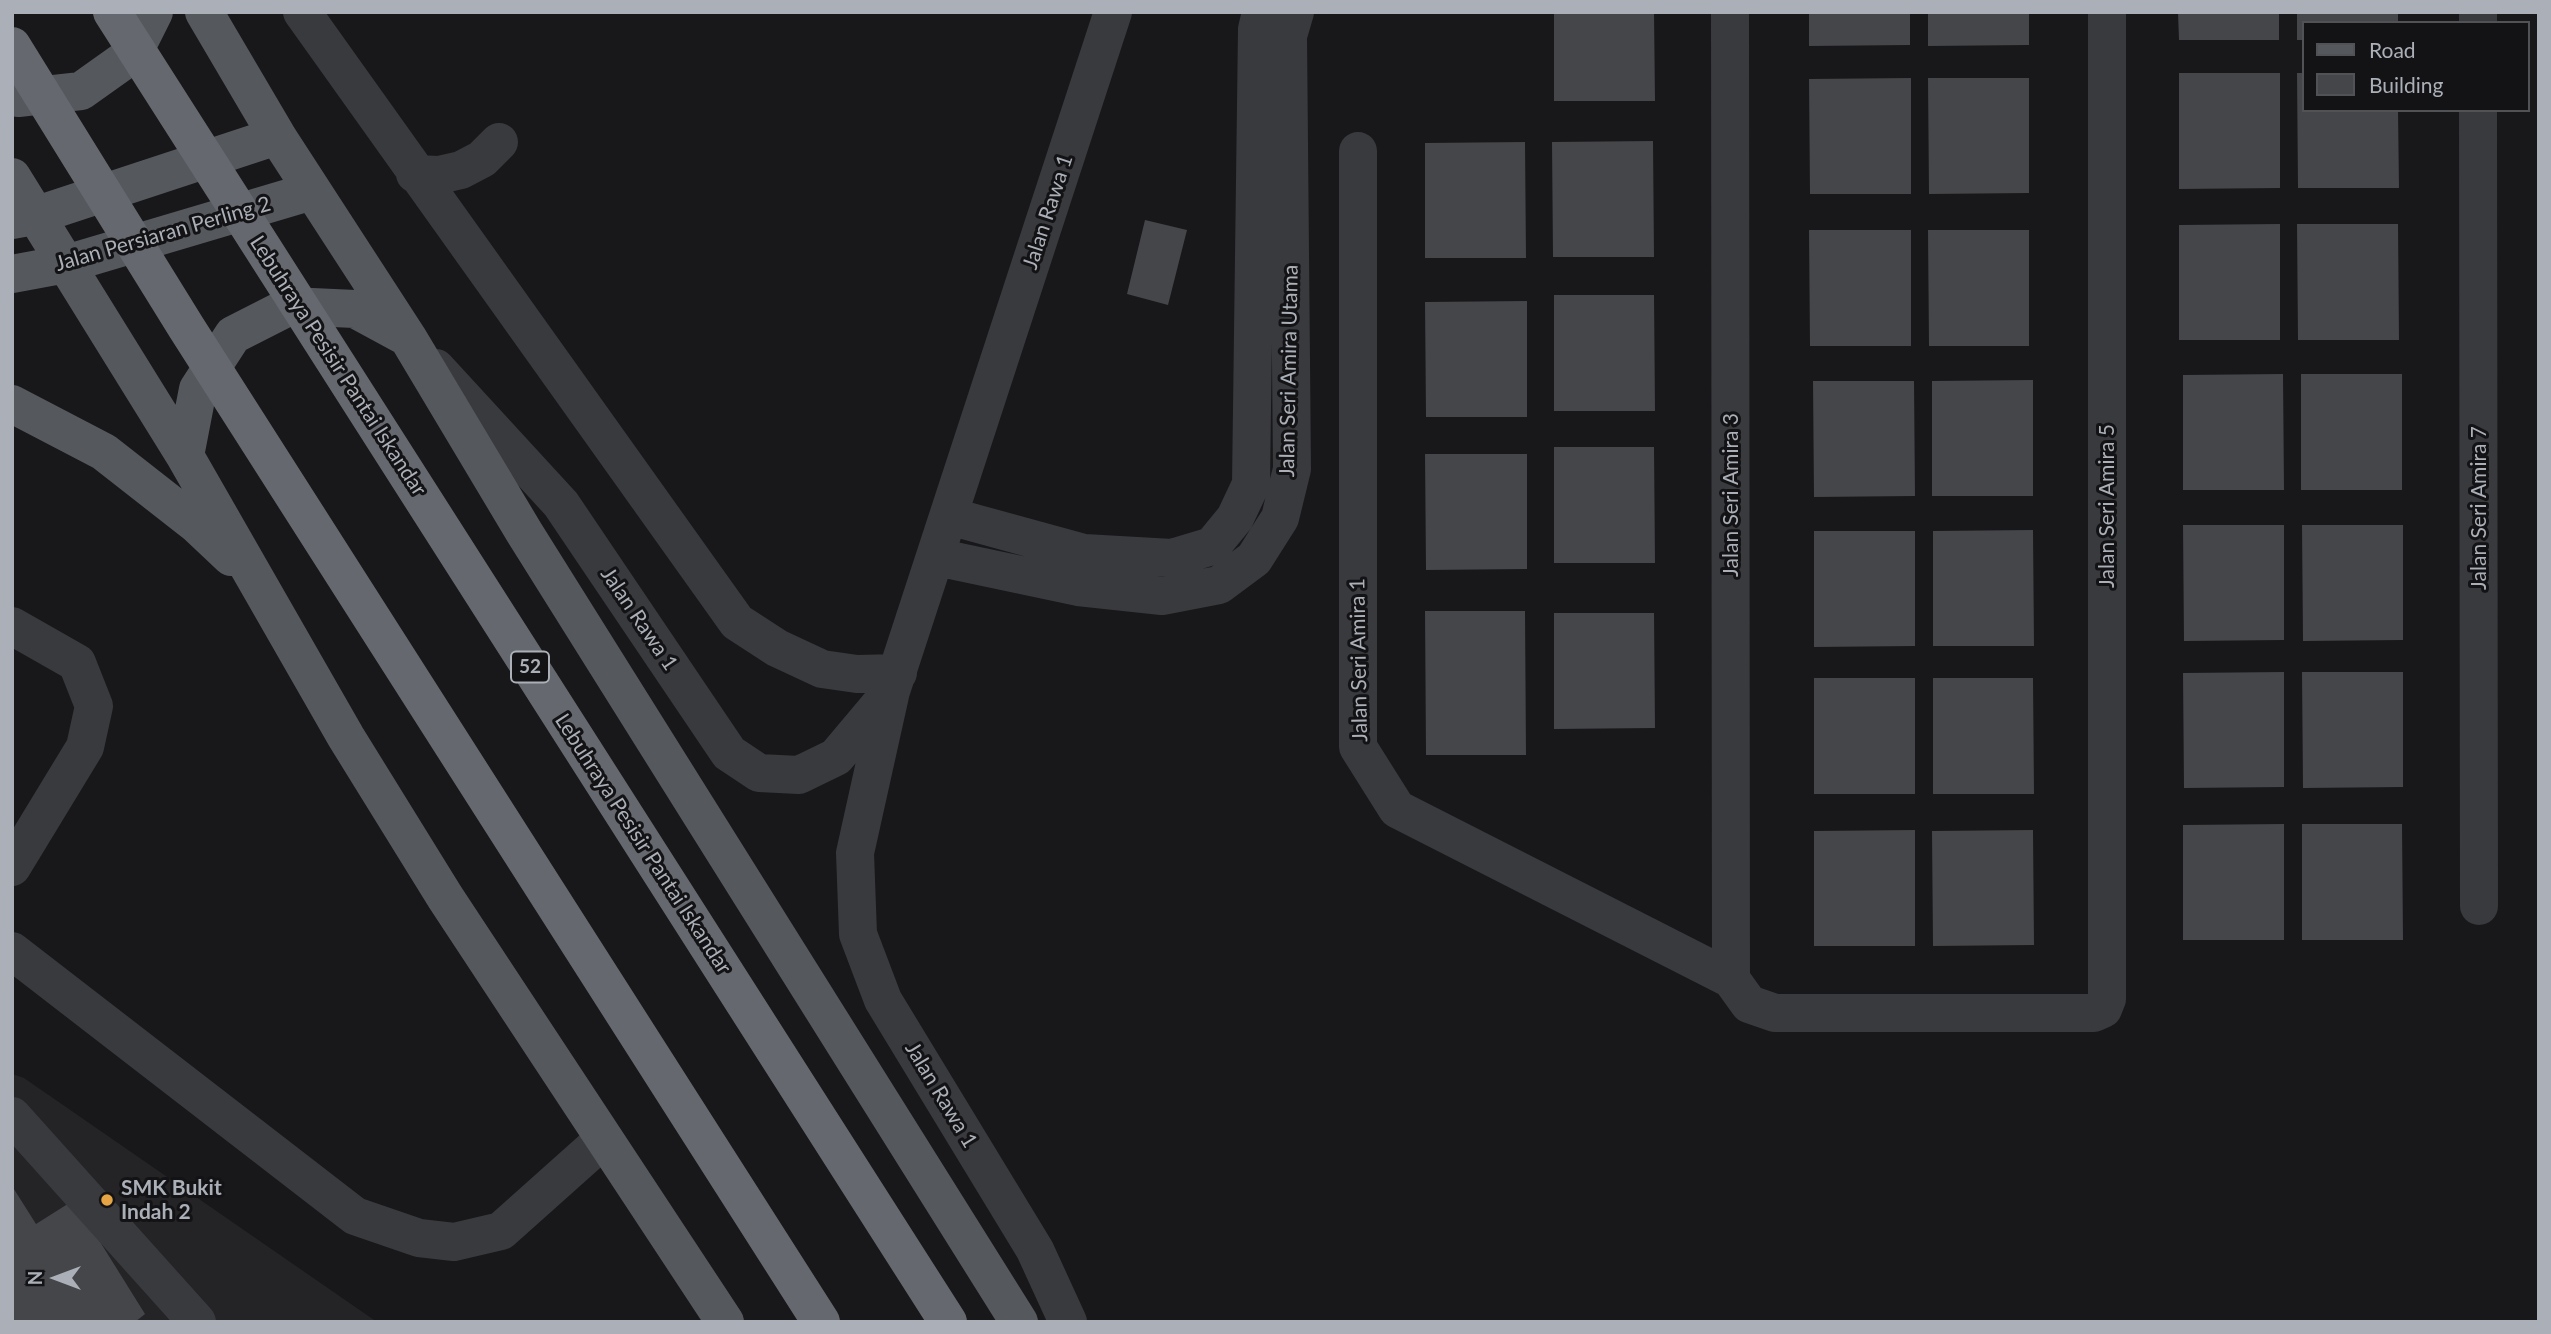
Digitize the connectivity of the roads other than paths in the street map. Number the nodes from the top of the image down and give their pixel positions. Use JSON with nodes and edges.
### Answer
{"nodes":[{"id":1,"x":112,"y":12,"type":"edge"},
{"id":2,"x":154,"y":12,"type":"edge"},
{"id":3,"x":204,"y":12,"type":"edge"},
{"id":4,"x":302,"y":12,"type":"edge"},
{"id":5,"x":1113,"y":12,"type":"edge"},
{"id":6,"x":1262,"y":12,"type":"edge"},
{"id":7,"x":1295,"y":12,"type":"edge"},
{"id":8,"x":1730,"y":12,"type":"edge"},
{"id":9,"x":2107,"y":12,"type":"edge"},
{"id":10,"x":12,"y":46,"type":"edge"},
{"id":11,"x":12,"y":96,"type":"edge"},
{"id":12,"x":2478,"y":112,"type":"edge"},
{"id":13,"x":277,"y":136,"type":"junction"},
{"id":14,"x":499,"y":142,"type":"dead end"},
{"id":15,"x":1358,"y":151,"type":"dead end"},
{"id":16,"x":415,"y":174,"type":"junction"},
{"id":17,"x":12,"y":177,"type":"edge"},
{"id":18,"x":312,"y":191,"type":"junction"},
{"id":19,"x":23,"y":218,"type":"edge"},
{"id":20,"x":66,"y":264,"type":"junction"},
{"id":21,"x":12,"y":274,"type":"edge"},
{"id":22,"x":408,"y":338,"type":"junction"},
{"id":23,"x":12,"y":404,"type":"edge"},
{"id":24,"x":185,"y":456,"type":"junction"},
{"id":25,"x":949,"y":516,"type":"junction"},
{"id":26,"x":936,"y":557,"type":"junction"},
{"id":27,"x":258,"y":582,"type":"junction"},
{"id":28,"x":12,"y":626,"type":"edge"},
{"id":29,"x":895,"y":682,"type":"junction"},
{"id":30,"x":12,"y":867,"type":"edge"},
{"id":31,"x":2479,"y":906,"type":"dead end"},
{"id":32,"x":12,"y":951,"type":"edge"},
{"id":33,"x":1731,"y":979,"type":"junction"},
{"id":34,"x":1775,"y":1013,"type":"joint"},
{"id":35,"x":12,"y":1116,"type":"edge"},
{"id":36,"x":604,"y":1139,"type":"junction"},
{"id":37,"x":197,"y":1322,"type":"edge"},
{"id":38,"x":725,"y":1322,"type":"edge"},
{"id":39,"x":821,"y":1322,"type":"edge"},
{"id":40,"x":948,"y":1322,"type":"edge"},
{"id":41,"x":1019,"y":1322,"type":"edge"},
{"id":42,"x":1068,"y":1322,"type":"edge"}],
"edges":[{"from":1,"to":40,"type":"highway","name":"Lebuhraya Pesisir Pantai Iskandar","number":"52","bridge":true},
{"from":2,"to":11,"type":"main road"},
{"from":3,"to":13,"type":"main road"},
{"from":4,"to":16,"type":"street"},
{"from":5,"to":25,"type":"street","name":"Jalan Rawa 1"},
{"from":6,"to":25,"type":"street","name":"Jalan Seri Amira Utama"},
{"from":7,"to":26,"type":"street","name":"Jalan Seri Amira Utama"},
{"from":8,"to":33,"type":"street","name":"Jalan Seri Amira 3"},
{"from":9,"to":34,"type":"street","name":"Jalan Seri Amira 5"},
{"from":10,"to":39,"type":"highway","bridge":true},
{"from":12,"to":31,"type":"street","name":"Jalan Seri Amira 7"},
{"from":13,"to":18,"type":"main road"},
{"from":13,"to":19,"type":"main road"},
{"from":14,"to":16,"type":"street"},
{"from":15,"to":33,"type":"street","name":"Jalan Seri Amira 1"},
{"from":16,"to":29,"type":"street"},
{"from":17,"to":19,"type":"main road"},
{"from":18,"to":20,"type":"main road","name":"Jalan Persiaran Perling 2"},
{"from":18,"to":22,"type":"main road"},
{"from":19,"to":20,"type":"main road"},
{"from":20,"to":21,"type":"main road","name":"Jalan Persiaran Perling 2"},
{"from":20,"to":24,"type":"main road"},
{"from":22,"to":24,"type":"main road"},
{"from":22,"to":29,"type":"street","name":"Jalan Rawa 1"},
{"from":22,"to":41,"type":"main road"},
{"from":23,"to":27,"type":"main road"},
{"from":24,"to":27,"type":"main road"},
{"from":25,"to":26,"type":"street","name":"Jalan Rawa 1"},
{"from":26,"to":29,"type":"street","name":"Jalan Rawa 1"},
{"from":27,"to":36,"type":"main road"},
{"from":28,"to":30,"type":"street"},
{"from":29,"to":42,"type":"street","name":"Jalan Rawa 1"},
{"from":32,"to":36,"type":"street"},
{"from":33,"to":34,"type":"street","name":"Jalan Seri Amira 1"},
{"from":35,"to":37,"type":"street"},
{"from":36,"to":38,"type":"main road"}]}
